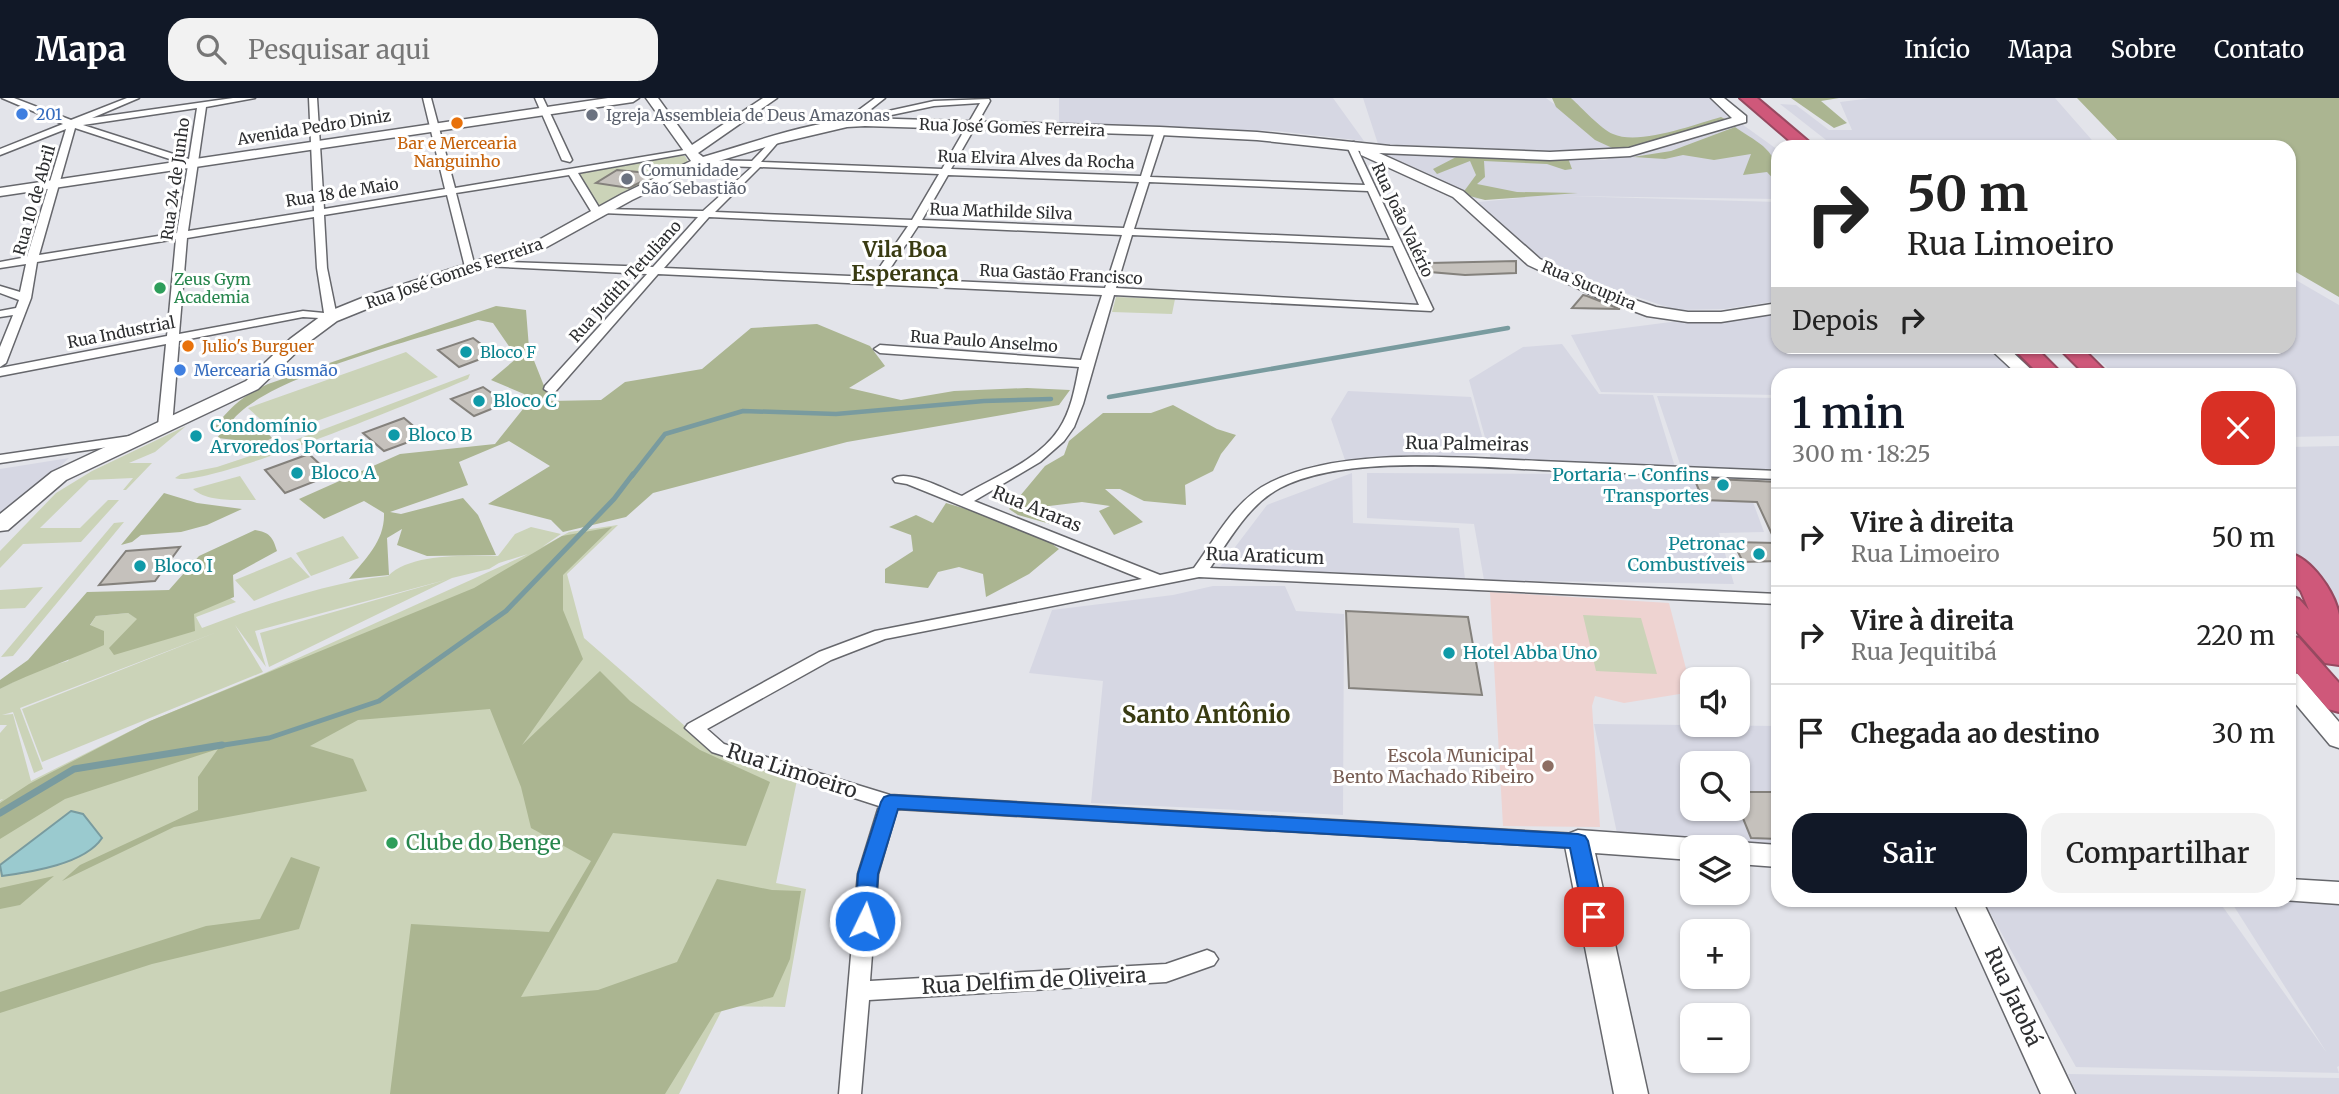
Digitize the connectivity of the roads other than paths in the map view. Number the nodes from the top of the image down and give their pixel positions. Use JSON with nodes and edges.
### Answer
{"nodes":[{"id":1,"x":6,"y":98,"type":"edge"},
{"id":2,"x":34,"y":98,"type":"edge"},
{"id":3,"x":135,"y":98,"type":"edge"},
{"id":4,"x":251,"y":98,"type":"edge"},
{"id":5,"x":313,"y":98,"type":"edge"},
{"id":6,"x":427,"y":98,"type":"edge"},
{"id":7,"x":633,"y":98,"type":"edge"},
{"id":8,"x":652,"y":98,"type":"edge"},
{"id":9,"x":771,"y":98,"type":"edge"},
{"id":10,"x":881,"y":98,"type":"edge"},
{"id":11,"x":1717,"y":98,"type":"edge"},
{"id":12,"x":1730,"y":98,"type":"edge"},
{"id":13,"x":20,"y":103,"type":"junction"},
{"id":14,"x":1753,"y":103,"type":"edge"},
{"id":15,"x":202,"y":105,"type":"junction"},
{"id":16,"x":542,"y":105,"type":"edge"},
{"id":17,"x":0,"y":111,"type":"edge"},
{"id":18,"x":1741,"y":119,"type":"junction"},
{"id":19,"x":72,"y":124,"type":"junction"},
{"id":20,"x":847,"y":124,"type":"junction"},
{"id":21,"x":973,"y":126,"type":"junction"},
{"id":22,"x":435,"y":127,"type":"junction"},
{"id":23,"x":1160,"y":131,"type":"junction"},
{"id":24,"x":775,"y":140,"type":"junction"},
{"id":25,"x":1779,"y":140,"type":"edge"},
{"id":26,"x":1780,"y":140,"type":"edge"},
{"id":27,"x":1798,"y":140,"type":"edge"},
{"id":28,"x":1809,"y":140,"type":"edge"},
{"id":29,"x":1351,"y":144,"type":"junction"},
{"id":30,"x":316,"y":145,"type":"junction"},
{"id":31,"x":0,"y":152,"type":"edge"},
{"id":32,"x":690,"y":152,"type":"junction"},
{"id":33,"x":700,"y":162,"type":"junction"},
{"id":34,"x":192,"y":163,"type":"junction"},
{"id":35,"x":569,"y":165,"type":"junction"},
{"id":36,"x":756,"y":165,"type":"junction"},
{"id":37,"x":944,"y":172,"type":"junction"},
{"id":38,"x":1143,"y":179,"type":"junction"},
{"id":39,"x":54,"y":184,"type":"junction"},
{"id":40,"x":1370,"y":188,"type":"junction"},
{"id":41,"x":450,"y":191,"type":"junction"},
{"id":42,"x":0,"y":192,"type":"edge"},
{"id":43,"x":320,"y":212,"type":"junction"},
{"id":44,"x":601,"y":212,"type":"junction"},
{"id":45,"x":707,"y":213,"type":"junction"},
{"id":46,"x":915,"y":223,"type":"junction"},
{"id":47,"x":1127,"y":232,"type":"junction"},
{"id":48,"x":182,"y":234,"type":"junction"},
{"id":49,"x":1397,"y":243,"type":"junction"},
{"id":50,"x":32,"y":260,"type":"junction"},
{"id":51,"x":0,"y":265,"type":"edge"},
{"id":52,"x":477,"y":265,"type":"junction"},
{"id":53,"x":654,"y":271,"type":"junction"},
{"id":54,"x":877,"y":280,"type":"junction"},
{"id":55,"x":0,"y":289,"type":"edge"},
{"id":56,"x":1109,"y":292,"type":"junction"},
{"id":57,"x":23,"y":304,"type":"junction"},
{"id":58,"x":1427,"y":309,"type":"joint"},
{"id":59,"x":1771,"y":309,"type":"edge"},
{"id":60,"x":0,"y":314,"type":"edge"},
{"id":61,"x":331,"y":317,"type":"junction"},
{"id":62,"x":173,"y":338,"type":"junction"},
{"id":63,"x":880,"y":349,"type":"dead end"},
{"id":64,"x":2004,"y":354,"type":"edge"},
{"id":65,"x":2012,"y":354,"type":"edge"},
{"id":66,"x":2030,"y":354,"type":"edge"},
{"id":67,"x":2053,"y":354,"type":"edge"},
{"id":68,"x":2076,"y":354,"type":"edge"},
{"id":69,"x":0,"y":363,"type":"edge"},
{"id":70,"x":1086,"y":364,"type":"junction"},
{"id":71,"x":2021,"y":368,"type":"edge"},
{"id":72,"x":2023,"y":368,"type":"edge"},
{"id":73,"x":2045,"y":368,"type":"edge"},
{"id":74,"x":2067,"y":368,"type":"edge"},
{"id":75,"x":2091,"y":368,"type":"edge"},
{"id":76,"x":0,"y":372,"type":"edge"},
{"id":77,"x":551,"y":389,"type":"dead end"},
{"id":78,"x":165,"y":426,"type":"junction"},
{"id":79,"x":130,"y":440,"type":"junction"},
{"id":80,"x":0,"y":459,"type":"edge"},
{"id":81,"x":1771,"y":475,"type":"edge"},
{"id":82,"x":900,"y":479,"type":"dead end"},
{"id":83,"x":965,"y":500,"type":"junction"},
{"id":84,"x":0,"y":525,"type":"edge"},
{"id":85,"x":2296,"y":569,"type":"edge"},
{"id":86,"x":1199,"y":572,"type":"junction"},
{"id":87,"x":1159,"y":580,"type":"junction"},
{"id":88,"x":1771,"y":600,"type":"edge"},
{"id":89,"x":2296,"y":613,"type":"edge"},
{"id":90,"x":2339,"y":647,"type":"edge"},
{"id":91,"x":2296,"y":653,"type":"edge"},
{"id":92,"x":2339,"y":661,"type":"edge"},
{"id":93,"x":2296,"y":688,"type":"edge"},
{"id":94,"x":2339,"y":702,"type":"edge"},
{"id":95,"x":694,"y":728,"type":"joint"},
{"id":96,"x":2339,"y":739,"type":"edge"},
{"id":97,"x":890,"y":802,"type":"junction"},
{"id":98,"x":1578,"y":841,"type":"junction"},
{"id":99,"x":1680,"y":848,"type":"edge"},
{"id":100,"x":1750,"y":854,"type":"edge"},
{"id":101,"x":1771,"y":855,"type":"edge"},
{"id":102,"x":2296,"y":882,"type":"edge"},
{"id":103,"x":2314,"y":892,"type":"edge"},
{"id":104,"x":1971,"y":907,"type":"edge"},
{"id":105,"x":1207,"y":959,"type":"dead end"},
{"id":106,"x":860,"y":990,"type":"junction"},
{"id":107,"x":850,"y":1094,"type":"edge"},
{"id":108,"x":1632,"y":1094,"type":"edge"},
{"id":109,"x":2058,"y":1094,"type":"edge"}],
"edges":[{"from":1,"to":13,"type":"street"},
{"from":2,"to":13,"type":"street"},
{"from":3,"to":19,"type":"street"},
{"from":4,"to":15,"type":"street"},
{"from":5,"to":30,"type":"street"},
{"from":6,"to":22,"type":"street"},
{"from":7,"to":16,"type":"street","name":"Avenida Pedro Diniz"},
{"from":8,"to":32,"type":"street"},
{"from":9,"to":32,"type":"street"},
{"from":10,"to":20,"type":"street"},
{"from":11,"to":18,"type":"street"},
{"from":12,"to":26,"type":"highway"},
{"from":13,"to":17,"type":"street"},
{"from":13,"to":19,"type":"street"},
{"from":14,"to":27,"type":"highway"},
{"from":14,"to":28,"type":"highway"},
{"from":15,"to":19,"type":"street"},
{"from":15,"to":34,"type":"street","name":"Rua 24 de Junho"},
{"from":16,"to":22,"type":"street","name":"Avenida Pedro Diniz"},
{"from":16,"to":35,"type":"street"},
{"from":18,"to":25,"type":"highway"},
{"from":18,"to":29,"type":"street","name":"Rua José Gomes Ferreira"},
{"from":19,"to":31,"type":"street"},
{"from":19,"to":34,"type":"street"},
{"from":19,"to":39,"type":"street","name":"Rua 10 de Abril"},
{"from":20,"to":21,"type":"street","name":"Rua José Gomes Ferreira"},
{"from":20,"to":21,"type":"street"},
{"from":20,"to":24,"type":"street","name":"Rua José Gomes Ferreira"},
{"from":21,"to":23,"type":"street","name":"Rua José Gomes Ferreira"},
{"from":21,"to":37,"type":"street"},
{"from":22,"to":30,"type":"street","name":"Avenida Pedro Diniz"},
{"from":22,"to":41,"type":"street"},
{"from":23,"to":29,"type":"street","name":"Rua José Gomes Ferreira"},
{"from":23,"to":38,"type":"street"},
{"from":24,"to":33,"type":"street","name":"Rua José Gomes Ferreira"},
{"from":24,"to":36,"type":"street","name":"Rua Judith Tetuliano"},
{"from":29,"to":40,"type":"street","name":"Rua João Valério"},
{"from":29,"to":59,"type":"street","name":"Rua Sucupira"},
{"from":30,"to":34,"type":"street","name":"Avenida Pedro Diniz"},
{"from":30,"to":43,"type":"street"},
{"from":32,"to":33,"type":"street"},
{"from":32,"to":35,"type":"street","name":"Rua 18 de Maio"},
{"from":33,"to":36,"type":"street","name":"Rua Elvira Alves da Rocha"},
{"from":33,"to":44,"type":"street","name":"Rua José Gomes Ferreira"},
{"from":34,"to":39,"type":"street","name":"Avenida Pedro Diniz"},
{"from":34,"to":48,"type":"street","name":"Rua 24 de Junho"},
{"from":35,"to":41,"type":"street","name":"Rua 18 de Maio"},
{"from":35,"to":44,"type":"street"},
{"from":36,"to":37,"type":"street","name":"Rua Elvira Alves da Rocha"},
{"from":36,"to":45,"type":"street","name":"Rua Judith Tetuliano"},
{"from":37,"to":38,"type":"street","name":"Rua Elvira Alves da Rocha"},
{"from":37,"to":46,"type":"street"},
{"from":38,"to":40,"type":"street","name":"Rua Elvira Alves da Rocha"},
{"from":38,"to":47,"type":"street"},
{"from":39,"to":42,"type":"street","name":"Avenida Pedro Diniz"},
{"from":39,"to":50,"type":"street","name":"Rua 10 de Abril"},
{"from":40,"to":49,"type":"street","name":"Rua João Valério"},
{"from":41,"to":43,"type":"street","name":"Rua 18 de Maio"},
{"from":41,"to":52,"type":"street"},
{"from":43,"to":48,"type":"street","name":"Rua 18 de Maio"},
{"from":43,"to":61,"type":"street"},
{"from":44,"to":45,"type":"street","name":"Rua Mathilde Silva"},
{"from":44,"to":52,"type":"street","name":"Rua José Gomes Ferreira"},
{"from":45,"to":46,"type":"street","name":"Rua Mathilde Silva"},
{"from":45,"to":53,"type":"street","name":"Rua Judith Tetuliano"},
{"from":46,"to":47,"type":"street","name":"Rua Mathilde Silva"},
{"from":46,"to":54,"type":"street"},
{"from":47,"to":49,"type":"street","name":"Rua Mathilde Silva"},
{"from":47,"to":56,"type":"street"},
{"from":48,"to":50,"type":"street","name":"Rua 18 de Maio"},
{"from":48,"to":62,"type":"street","name":"Rua 24 de Junho"},
{"from":49,"to":58,"type":"street","name":"Rua João Valério"},
{"from":50,"to":51,"type":"street","name":"Rua 18 de Maio"},
{"from":50,"to":57,"type":"street","name":"Rua 10 de Abril"},
{"from":52,"to":53,"type":"street","name":"Rua Gastão Francisco"},
{"from":52,"to":61,"type":"street","name":"Rua José Gomes Ferreira"},
{"from":53,"to":54,"type":"street","name":"Rua Gastão Francisco"},
{"from":53,"to":77,"type":"street","name":"Rua Judith Tetuliano"},
{"from":54,"to":56,"type":"street","name":"Rua Gastão Francisco"},
{"from":55,"to":57,"type":"street"},
{"from":56,"to":58,"type":"street","name":"Rua Gastão Francisco"},
{"from":56,"to":70,"type":"street"},
{"from":57,"to":60,"type":"street"},
{"from":57,"to":69,"type":"street","name":"Rua 10 de Abril"},
{"from":61,"to":62,"type":"street","name":"Rua Industrial"},
{"from":61,"to":78,"type":"street","name":"Rua José Gomes Ferreira"},
{"from":62,"to":76,"type":"street","name":"Rua Industrial"},
{"from":62,"to":78,"type":"street","name":"Rua 24 de Junho"},
{"from":63,"to":70,"type":"street","name":"Rua Paulo Anselmo"},
{"from":64,"to":71,"type":"street"},
{"from":65,"to":72,"type":"highway"},
{"from":66,"to":73,"type":"highway"},
{"from":67,"to":74,"type":"highway"},
{"from":68,"to":75,"type":"highway"},
{"from":70,"to":83,"type":"street"},
{"from":78,"to":79,"type":"street","name":"Rua José Gomes Ferreira"},
{"from":79,"to":80,"type":"street"},
{"from":79,"to":84,"type":"street","name":"Rua José Gomes Ferreira"},
{"from":81,"to":86,"type":"street","name":"Rua Palmeiras"},
{"from":82,"to":83,"type":"street","name":"Rua Araras"},
{"from":83,"to":87,"type":"street","name":"Rua Araras"},
{"from":85,"to":90,"type":"highway"},
{"from":86,"to":87,"type":"street","name":"Rua Araticum"},
{"from":86,"to":88,"type":"street","name":"Rua Araticum"},
{"from":87,"to":95,"type":"street","name":"Rua Araticum"},
{"from":89,"to":92,"type":"highway"},
{"from":91,"to":94,"type":"highway"},
{"from":93,"to":96,"type":"street"},
{"from":95,"to":97,"type":"street","name":"Rua Limoeiro"},
{"from":97,"to":98,"type":"street","name":"Rua Limoeiro"},
{"from":97,"to":106,"type":"street"},
{"from":98,"to":99,"type":"street","name":"Rua Limoeiro"},
{"from":98,"to":108,"type":"street"},
{"from":100,"to":101,"type":"street"},
{"from":102,"to":103,"type":"street"},
{"from":104,"to":109,"type":"street","name":"Rua Jatobá"},
{"from":105,"to":106,"type":"street","name":"Rua Delfim de Oliveira"},
{"from":106,"to":107,"type":"street"}]}
